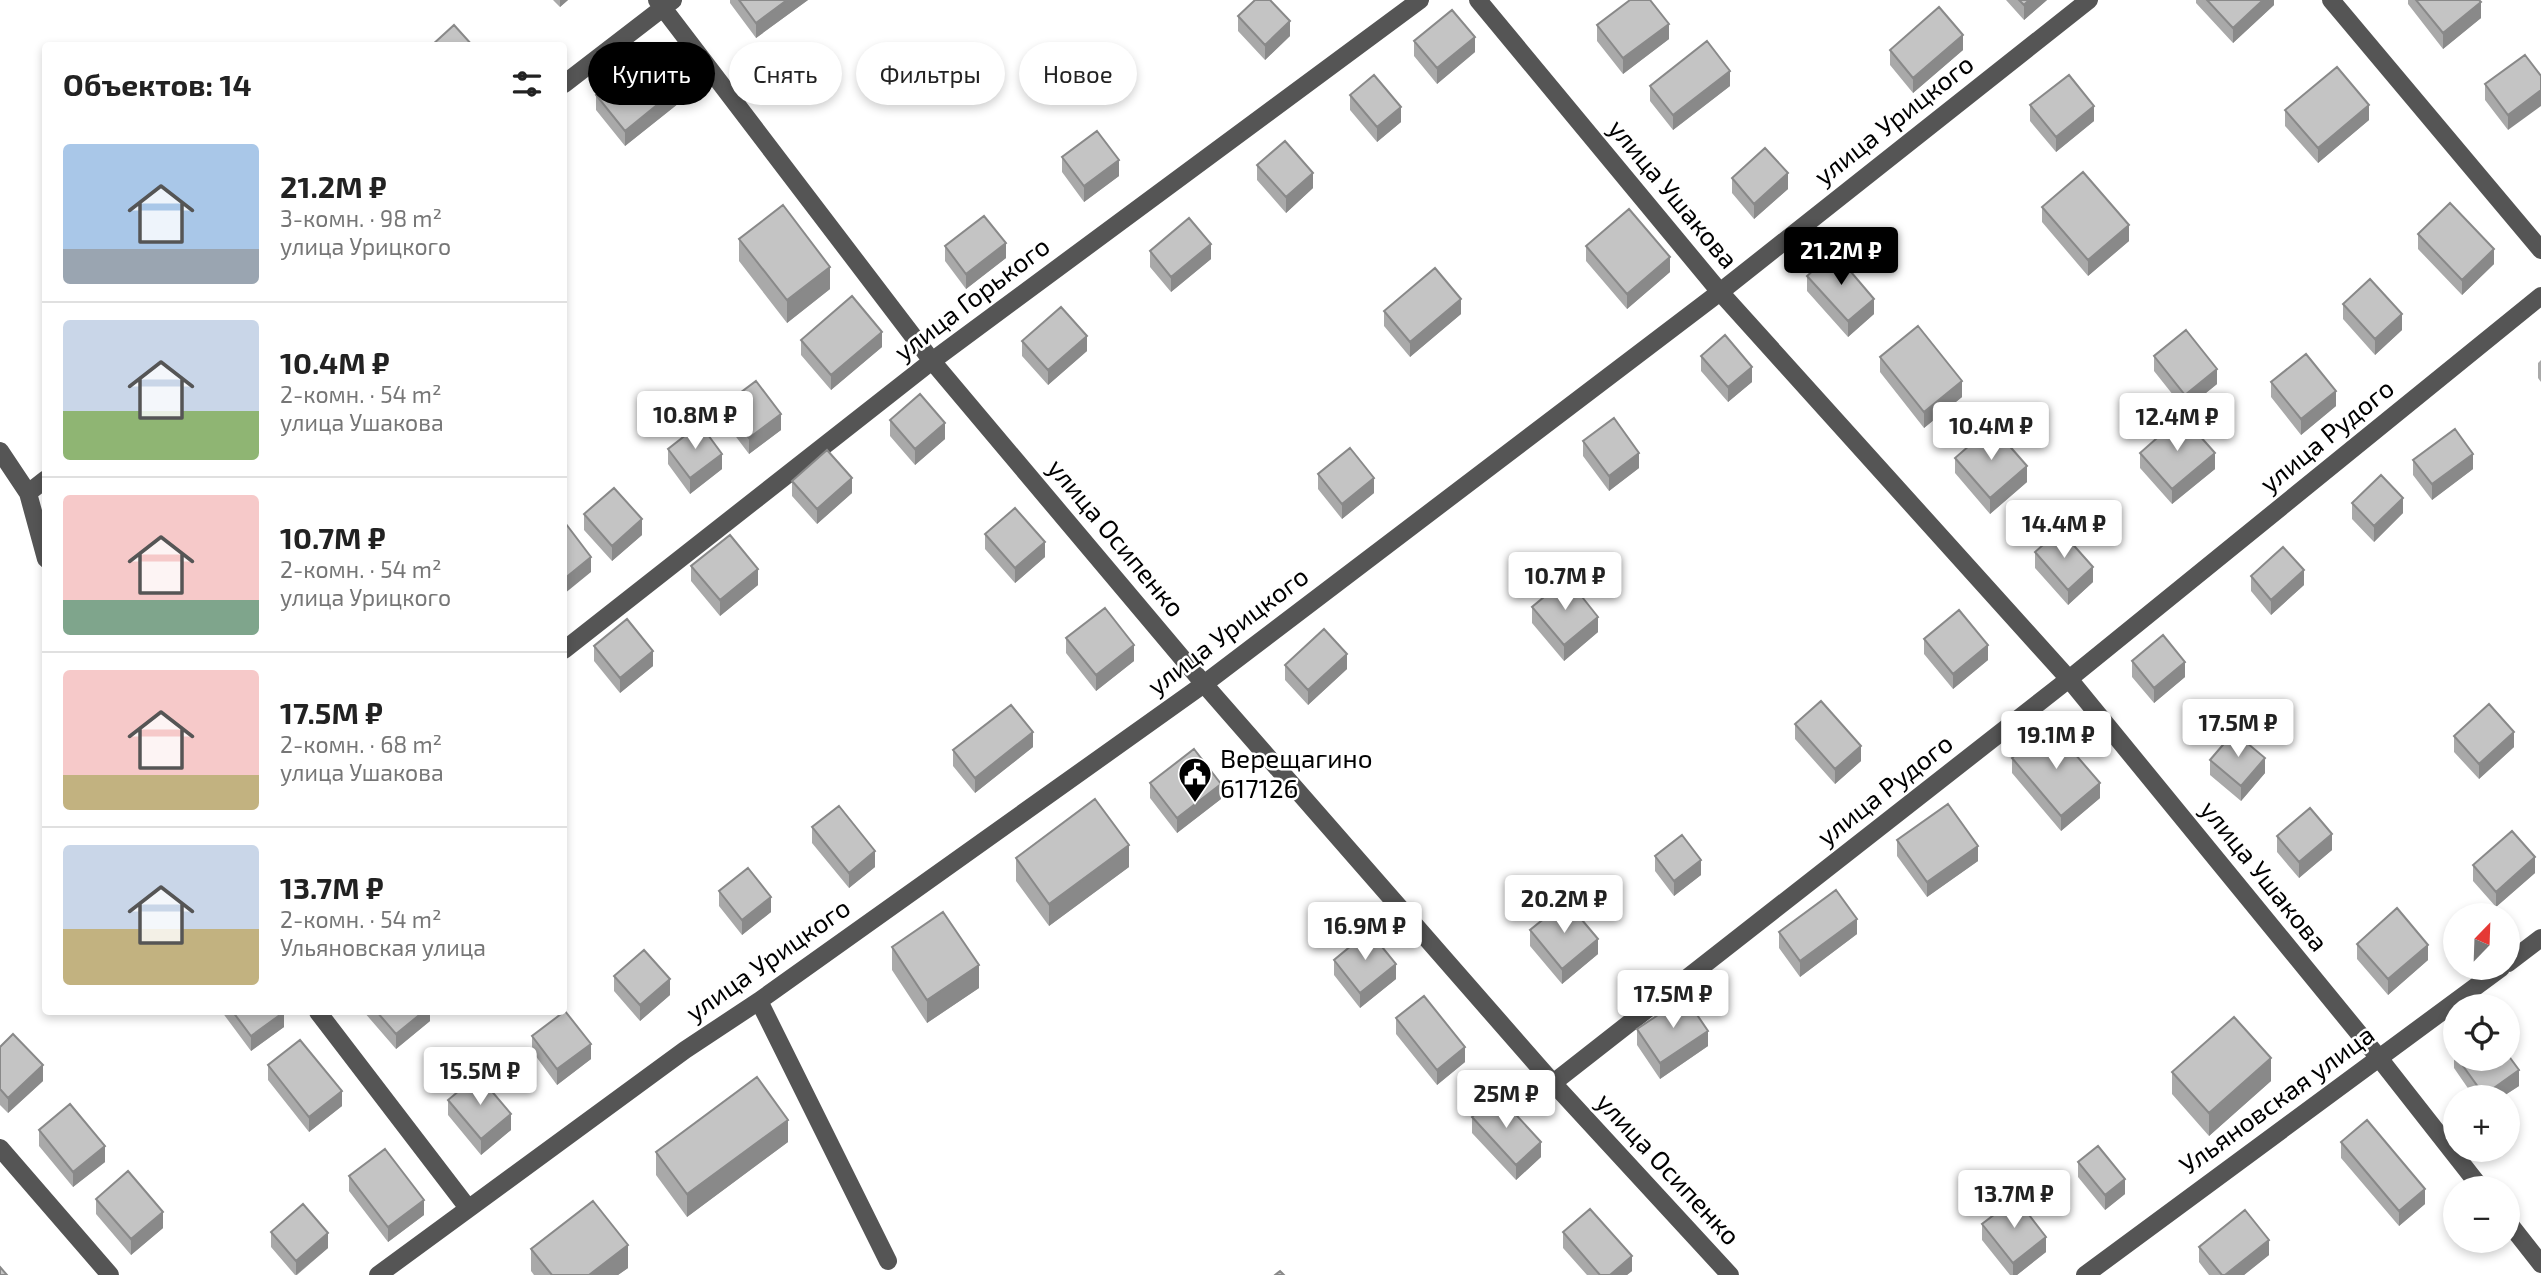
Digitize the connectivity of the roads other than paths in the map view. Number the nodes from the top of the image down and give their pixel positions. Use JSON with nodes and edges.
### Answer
{"nodes":[{"id":1,"x":1420,"y":0,"type":"edge"},
{"id":2,"x":1478,"y":0,"type":"edge"},
{"id":3,"x":2089,"y":0,"type":"edge"},
{"id":4,"x":2331,"y":0,"type":"edge"},
{"id":5,"x":665,"y":3,"type":"edge"},
{"id":6,"x":567,"y":82,"type":"edge"},
{"id":7,"x":2541,"y":250,"type":"edge"},
{"id":8,"x":1720,"y":292,"type":"junction"},
{"id":9,"x":2541,"y":296,"type":"edge"},
{"id":10,"x":932,"y":361,"type":"junction"},
{"id":11,"x":0,"y":451,"type":"edge"},
{"id":12,"x":42,"y":482,"type":"edge"},
{"id":13,"x":28,"y":493,"type":"junction"},
{"id":14,"x":42,"y":544,"type":"edge"},
{"id":15,"x":567,"y":648,"type":"edge"},
{"id":16,"x":2069,"y":679,"type":"junction"},
{"id":17,"x":1204,"y":684,"type":"junction"},
{"id":18,"x":2541,"y":938,"type":"edge"},
{"id":19,"x":2520,"y":954,"type":"edge"},
{"id":20,"x":2485,"y":980,"type":"edge"},
{"id":21,"x":759,"y":1001,"type":"junction"},
{"id":22,"x":320,"y":1015,"type":"edge"},
{"id":23,"x":2379,"y":1058,"type":"junction"},
{"id":24,"x":1553,"y":1083,"type":"junction"},
{"id":25,"x":0,"y":1148,"type":"edge"},
{"id":26,"x":2472,"y":1176,"type":"edge"},
{"id":27,"x":468,"y":1208,"type":"junction"},
{"id":28,"x":2520,"y":1237,"type":"edge"},
{"id":29,"x":888,"y":1261,"type":"dead end"},
{"id":30,"x":2541,"y":1264,"type":"edge"},
{"id":31,"x":110,"y":1275,"type":"edge"},
{"id":32,"x":377,"y":1275,"type":"edge"},
{"id":33,"x":1730,"y":1275,"type":"edge"},
{"id":34,"x":2085,"y":1275,"type":"edge"}],
"edges":[{"from":1,"to":10,"type":"street","name":"улица Горького"},
{"from":2,"to":8,"type":"street","name":"улица Ушакова"},
{"from":3,"to":8,"type":"street","name":"улица Урицкого"},
{"from":4,"to":7,"type":"street"},
{"from":5,"to":6,"type":"street"},
{"from":5,"to":10,"type":"street","name":"улица Осипенко"},
{"from":8,"to":16,"type":"street","name":"улица Ушакова"},
{"from":8,"to":17,"type":"street","name":"улица Урицкого"},
{"from":9,"to":16,"type":"street","name":"улица Рудого"},
{"from":10,"to":15,"type":"street","name":"улица Горького"},
{"from":10,"to":17,"type":"street","name":"улица Осипенко"},
{"from":11,"to":13,"type":"street"},
{"from":12,"to":13,"type":"street"},
{"from":13,"to":14,"type":"street"},
{"from":16,"to":23,"type":"street","name":"улица Ушакова"},
{"from":16,"to":24,"type":"street","name":"улица Рудого"},
{"from":17,"to":21,"type":"street","name":"улица Урицкого"},
{"from":17,"to":24,"type":"street","name":"улица Осипенко"},
{"from":18,"to":19,"type":"street"},
{"from":20,"to":23,"type":"street","name":"Ульяновская улица"},
{"from":21,"to":27,"type":"street","name":"улица Урицкого"},
{"from":21,"to":29,"type":"street"},
{"from":22,"to":27,"type":"street"},
{"from":23,"to":26,"type":"street","name":"улица Ушакова"},
{"from":23,"to":34,"type":"street","name":"Ульяновская улица"},
{"from":24,"to":33,"type":"street","name":"улица Осипенко"},
{"from":25,"to":31,"type":"street"},
{"from":27,"to":32,"type":"street","name":"улица Урицкого"},
{"from":28,"to":30,"type":"street"}]}
